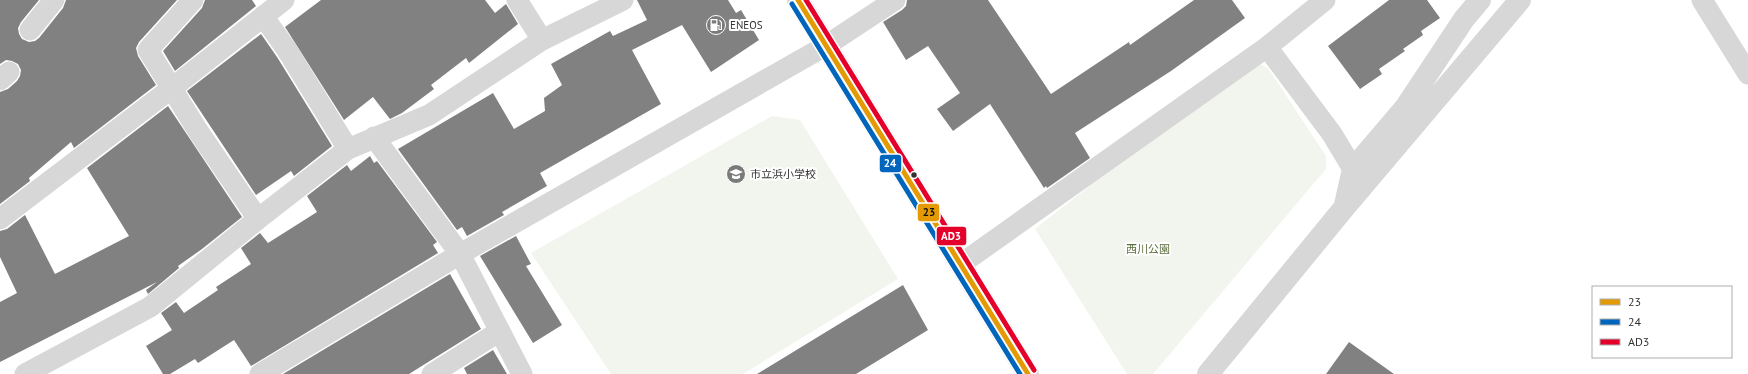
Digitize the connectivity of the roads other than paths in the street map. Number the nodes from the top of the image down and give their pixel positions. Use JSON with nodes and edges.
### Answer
{"nodes":[{"id":1,"x":54,"y":0,"type":"edge"},
{"id":2,"x":193,"y":0,"type":"edge"},
{"id":3,"x":517,"y":0,"type":"edge"},
{"id":4,"x":623,"y":0,"type":"edge"},
{"id":5,"x":798,"y":0,"type":"edge"},
{"id":6,"x":895,"y":0,"type":"edge"},
{"id":7,"x":1325,"y":0,"type":"edge"},
{"id":8,"x":1480,"y":0,"type":"edge"},
{"id":9,"x":1520,"y":0,"type":"edge"},
{"id":10,"x":1702,"y":0,"type":"edge"},
{"id":11,"x":270,"y":7,"type":"edge"},
{"id":12,"x":30,"y":30,"type":"dead end"},
{"id":13,"x":542,"y":40,"type":"junction"},
{"id":14,"x":827,"y":45,"type":"junction"},
{"id":15,"x":1267,"y":47,"type":"junction"},
{"id":16,"x":1748,"y":74,"type":"edge"},
{"id":17,"x":172,"y":88,"type":"junction"},
{"id":18,"x":374,"y":137,"type":"junction"},
{"id":19,"x":348,"y":149,"type":"junction"},
{"id":20,"x":1353,"y":168,"type":"junction"},
{"id":21,"x":1344,"y":208,"type":"junction"},
{"id":22,"x":0,"y":219,"type":"edge"},
{"id":23,"x":258,"y":219,"type":"junction"},
{"id":24,"x":460,"y":254,"type":"junction"},
{"id":25,"x":961,"y":264,"type":"junction"},
{"id":26,"x":500,"y":331,"type":"junction"},
{"id":27,"x":25,"y":374,"type":"edge"},
{"id":28,"x":260,"y":374,"type":"edge"},
{"id":29,"x":432,"y":374,"type":"edge"},
{"id":30,"x":522,"y":374,"type":"edge"},
{"id":31,"x":1028,"y":374,"type":"edge"},
{"id":32,"x":1208,"y":374,"type":"edge"}],
"edges":[{"from":1,"to":12,"type":"street"},
{"from":2,"to":17,"type":"street"},
{"from":3,"to":13,"type":"street"},
{"from":4,"to":13,"type":"street"},
{"from":5,"to":14,"type":"street"},
{"from":6,"to":14,"type":"street"},
{"from":7,"to":15,"type":"street"},
{"from":8,"to":20,"type":"street"},
{"from":9,"to":21,"type":"street"},
{"from":10,"to":16,"type":"street"},
{"from":11,"to":17,"type":"street"},
{"from":11,"to":19,"type":"street"},
{"from":13,"to":18,"type":"street"},
{"from":14,"to":24,"type":"street"},
{"from":14,"to":25,"type":"street"},
{"from":15,"to":20,"type":"street"},
{"from":15,"to":25,"type":"street"},
{"from":17,"to":22,"type":"street"},
{"from":17,"to":23,"type":"street"},
{"from":18,"to":19,"type":"street"},
{"from":18,"to":24,"type":"street"},
{"from":19,"to":23,"type":"street"},
{"from":20,"to":21,"type":"street"},
{"from":21,"to":32,"type":"street"},
{"from":23,"to":27,"type":"street"},
{"from":24,"to":26,"type":"street"},
{"from":24,"to":28,"type":"street"},
{"from":25,"to":31,"type":"street"},
{"from":26,"to":29,"type":"street"},
{"from":26,"to":30,"type":"street"}]}
